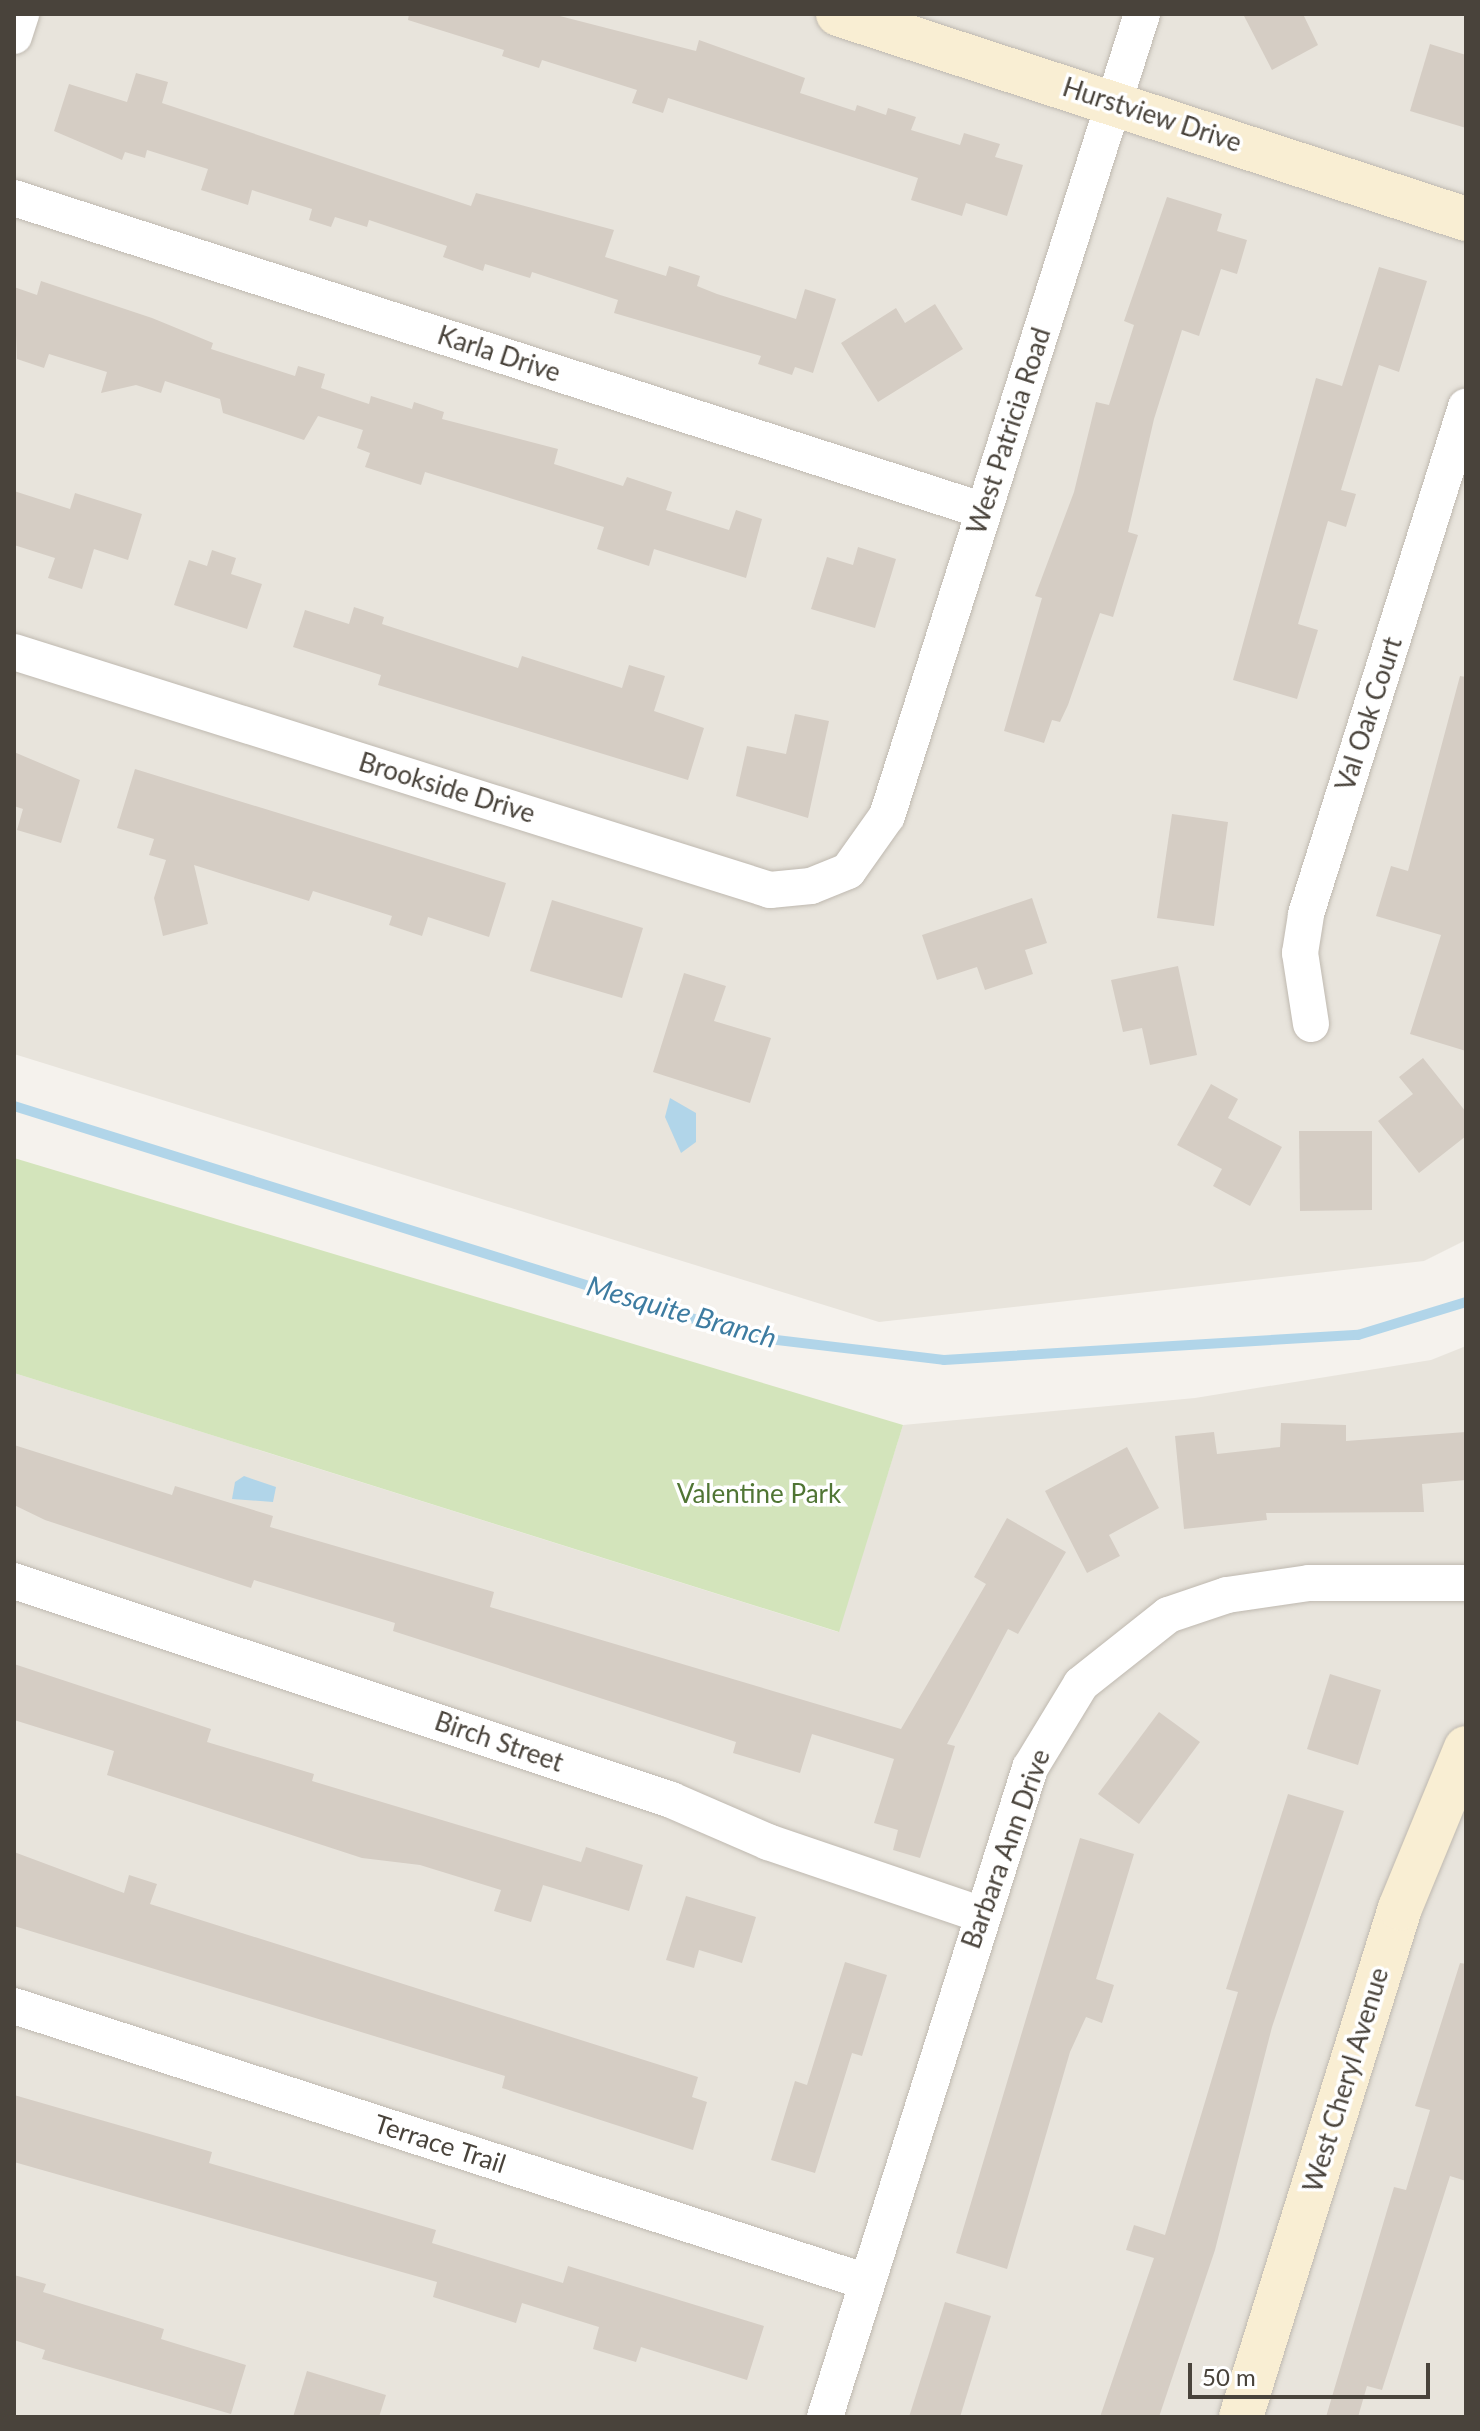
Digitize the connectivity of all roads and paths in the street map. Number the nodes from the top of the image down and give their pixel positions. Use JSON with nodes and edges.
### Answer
{"nodes":[{"id":1,"x":21,"y":14,"type":"edge"},
{"id":2,"x":838,"y":14,"type":"edge"},
{"id":3,"x":1142,"y":14,"type":"edge"},
{"id":4,"x":14,"y":36,"type":"edge"},
{"id":5,"x":1114,"y":102,"type":"junction"},
{"id":6,"x":14,"y":198,"type":"edge"},
{"id":7,"x":1466,"y":219,"type":"edge"},
{"id":8,"x":1466,"y":407,"type":"edge"},
{"id":9,"x":984,"y":511,"type":"junction"},
{"id":10,"x":14,"y":652,"type":"edge"},
{"id":11,"x":871,"y":846,"type":"joint"},
{"id":12,"x":1311,"y":1024,"type":"dead end"},
{"id":13,"x":14,"y":1581,"type":"edge"},
{"id":14,"x":1466,"y":1583,"type":"edge"},
{"id":15,"x":1466,"y":1748,"type":"edge"},
{"id":16,"x":980,"y":1914,"type":"junction"},
{"id":17,"x":14,"y":2006,"type":"edge"},
{"id":18,"x":867,"y":2282,"type":"junction"},
{"id":19,"x":825,"y":2417,"type":"edge"},
{"id":20,"x":1241,"y":2417,"type":"edge"}],
"edges":[{"from":1,"to":4,"type":"street"},
{"from":2,"to":5,"type":"street","name":"Hurstview Drive"},
{"from":3,"to":5,"type":"street","name":"West Patricia Road"},
{"from":5,"to":7,"type":"street","name":"Hurstview Drive"},
{"from":5,"to":9,"type":"street","name":"West Patricia Road"},
{"from":6,"to":9,"type":"street","name":"Karla Drive"},
{"from":8,"to":12,"type":"street","name":"Val Oak Court"},
{"from":9,"to":11,"type":"street","name":"West Patricia Road"},
{"from":10,"to":11,"type":"street","name":"Brookside Drive"},
{"from":13,"to":16,"type":"street","name":"Birch Street"},
{"from":14,"to":16,"type":"street","name":"Barbara Ann Drive"},
{"from":15,"to":20,"type":"street","name":"West Cheryl Avenue"},
{"from":16,"to":18,"type":"street","name":"Barbara Ann Drive"},
{"from":17,"to":18,"type":"street","name":"Terrace Trail"},
{"from":18,"to":19,"type":"street","name":"Barbara Ann Drive"}]}
